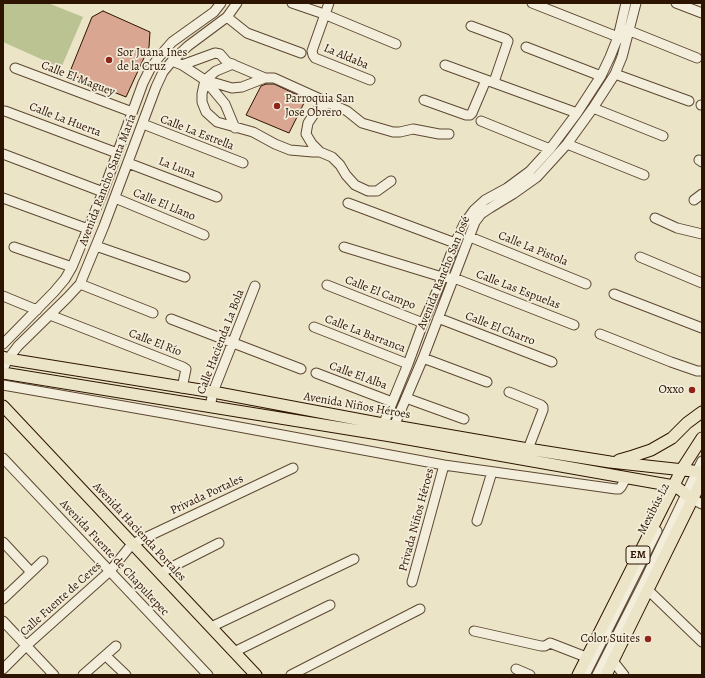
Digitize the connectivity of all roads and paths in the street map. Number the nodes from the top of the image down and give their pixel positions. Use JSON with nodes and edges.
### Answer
{"nodes":[{"id":1,"x":221,"y":3,"type":"edge"},
{"id":2,"x":237,"y":3,"type":"edge"},
{"id":3,"x":292,"y":3,"type":"edge"},
{"id":4,"x":329,"y":3,"type":"edge"},
{"id":5,"x":532,"y":3,"type":"edge"},
{"id":6,"x":626,"y":3,"type":"edge"},
{"id":7,"x":636,"y":3,"type":"edge"},
{"id":8,"x":676,"y":3,"type":"edge"},
{"id":9,"x":702,"y":13,"type":"edge"},
{"id":10,"x":324,"y":14,"type":"junction"},
{"id":11,"x":227,"y":17,"type":"junction"},
{"id":12,"x":471,"y":26,"type":"dead end"},
{"id":13,"x":620,"y":27,"type":"junction"},
{"id":14,"x":630,"y":30,"type":"junction"},
{"id":15,"x":618,"y":37,"type":"junction"},
{"id":16,"x":627,"y":41,"type":"junction"},
{"id":17,"x":396,"y":44,"type":"dead end"},
{"id":18,"x":526,"y":47,"type":"dead end"},
{"id":19,"x":301,"y":53,"type":"dead end"},
{"id":20,"x":698,"y":58,"type":"dead end"},
{"id":21,"x":172,"y":61,"type":"junction"},
{"id":22,"x":233,"y":64,"type":"junction"},
{"id":23,"x":182,"y":65,"type":"junction"},
{"id":24,"x":446,"y":65,"type":"dead end"},
{"id":25,"x":15,"y":68,"type":"dead end"},
{"id":26,"x":615,"y":74,"type":"junction"},
{"id":27,"x":601,"y":76,"type":"junction"},
{"id":28,"x":265,"y":78,"type":"junction"},
{"id":29,"x":205,"y":80,"type":"junction"},
{"id":30,"x":370,"y":80,"type":"dead end"},
{"id":31,"x":490,"y":81,"type":"junction"},
{"id":32,"x":424,"y":100,"type":"dead end"},
{"id":33,"x":689,"y":101,"type":"dead end"},
{"id":34,"x":328,"y":103,"type":"junction"},
{"id":35,"x":593,"y":108,"type":"junction"},
{"id":36,"x":5,"y":111,"type":"dead end"},
{"id":37,"x":132,"y":112,"type":"junction"},
{"id":38,"x":577,"y":113,"type":"junction"},
{"id":39,"x":481,"y":121,"type":"dead end"},
{"id":40,"x":143,"y":124,"type":"junction"},
{"id":41,"x":236,"y":128,"type":"junction"},
{"id":42,"x":449,"y":134,"type":"dead end"},
{"id":43,"x":663,"y":136,"type":"dead end"},
{"id":44,"x":567,"y":144,"type":"junction"},
{"id":45,"x":550,"y":150,"type":"junction"},
{"id":46,"x":320,"y":152,"type":"junction"},
{"id":47,"x":117,"y":153,"type":"junction"},
{"id":48,"x":3,"y":154,"type":"edge"},
{"id":49,"x":128,"y":163,"type":"junction"},
{"id":50,"x":243,"y":163,"type":"dead end"},
{"id":51,"x":644,"y":175,"type":"dead end"},
{"id":52,"x":391,"y":181,"type":"dead end"},
{"id":53,"x":102,"y":192,"type":"junction"},
{"id":54,"x":702,"y":194,"type":"edge"},
{"id":55,"x":217,"y":197,"type":"dead end"},
{"id":56,"x":3,"y":198,"type":"edge"},
{"id":57,"x":115,"y":198,"type":"junction"},
{"id":58,"x":694,"y":200,"type":"dead end"},
{"id":59,"x":348,"y":203,"type":"dead end"},
{"id":60,"x":97,"y":206,"type":"junction"},
{"id":61,"x":110,"y":210,"type":"junction"},
{"id":62,"x":655,"y":218,"type":"dead end"},
{"id":63,"x":90,"y":225,"type":"junction"},
{"id":64,"x":104,"y":226,"type":"junction"},
{"id":65,"x":702,"y":234,"type":"edge"},
{"id":66,"x":204,"y":235,"type":"dead end"},
{"id":67,"x":470,"y":237,"type":"junction"},
{"id":68,"x":455,"y":243,"type":"junction"},
{"id":69,"x":14,"y":246,"type":"dead end"},
{"id":70,"x":96,"y":246,"type":"junction"},
{"id":71,"x":344,"y":247,"type":"dead end"},
{"id":72,"x":640,"y":257,"type":"dead end"},
{"id":73,"x":72,"y":267,"type":"junction"},
{"id":74,"x":185,"y":277,"type":"dead end"},
{"id":75,"x":442,"y":277,"type":"junction"},
{"id":76,"x":454,"y":278,"type":"junction"},
{"id":77,"x":702,"y":283,"type":"edge"},
{"id":78,"x":80,"y":284,"type":"junction"},
{"id":79,"x":586,"y":284,"type":"dead end"},
{"id":80,"x":327,"y":285,"type":"dead end"},
{"id":81,"x":255,"y":286,"type":"dead end"},
{"id":82,"x":614,"y":294,"type":"dead end"},
{"id":83,"x":3,"y":296,"type":"edge"},
{"id":84,"x":37,"y":310,"type":"junction"},
{"id":85,"x":153,"y":313,"type":"dead end"},
{"id":86,"x":50,"y":315,"type":"junction"},
{"id":87,"x":438,"y":318,"type":"junction"},
{"id":88,"x":171,"y":319,"type":"dead end"},
{"id":89,"x":423,"y":323,"type":"junction"},
{"id":90,"x":574,"y":325,"type":"dead end"},
{"id":91,"x":314,"y":327,"type":"dead end"},
{"id":92,"x":702,"y":328,"type":"edge"},
{"id":93,"x":600,"y":334,"type":"dead end"},
{"id":94,"x":233,"y":343,"type":"junction"},
{"id":95,"x":3,"y":344,"type":"edge"},
{"id":96,"x":423,"y":358,"type":"junction"},
{"id":97,"x":5,"y":362,"type":"edge"},
{"id":98,"x":552,"y":362,"type":"dead end"},
{"id":99,"x":408,"y":364,"type":"junction"},
{"id":100,"x":301,"y":369,"type":"dead end"},
{"id":101,"x":702,"y":371,"type":"edge"},
{"id":102,"x":3,"y":373,"type":"edge"},
{"id":103,"x":316,"y":373,"type":"dead end"},
{"id":104,"x":487,"y":382,"type":"dead end"},
{"id":105,"x":3,"y":385,"type":"edge"},
{"id":106,"x":182,"y":388,"type":"junction"},
{"id":107,"x":214,"y":392,"type":"junction"},
{"id":108,"x":509,"y":392,"type":"dead end"},
{"id":109,"x":406,"y":398,"type":"junction"},
{"id":110,"x":392,"y":402,"type":"junction"},
{"id":111,"x":210,"y":407,"type":"junction"},
{"id":112,"x":4,"y":410,"type":"edge"},
{"id":113,"x":702,"y":412,"type":"edge"},
{"id":114,"x":464,"y":419,"type":"dead end"},
{"id":115,"x":381,"y":429,"type":"junction"},
{"id":116,"x":392,"y":431,"type":"junction"},
{"id":117,"x":702,"y":439,"type":"edge"},
{"id":118,"x":528,"y":449,"type":"junction"},
{"id":119,"x":3,"y":458,"type":"edge"},
{"id":120,"x":702,"y":461,"type":"edge"},
{"id":121,"x":610,"y":462,"type":"junction"},
{"id":122,"x":444,"y":466,"type":"junction"},
{"id":123,"x":293,"y":468,"type":"dead end"},
{"id":124,"x":492,"y":472,"type":"junction"},
{"id":125,"x":694,"y":472,"type":"edge"},
{"id":126,"x":626,"y":478,"type":"junction"},
{"id":127,"x":686,"y":494,"type":"edge"},
{"id":128,"x":477,"y":521,"type":"dead end"},
{"id":129,"x":3,"y":542,"type":"edge"},
{"id":130,"x":220,"y":543,"type":"dead end"},
{"id":131,"x":132,"y":544,"type":"junction"},
{"id":132,"x":354,"y":560,"type":"dead end"},
{"id":133,"x":43,"y":561,"type":"dead end"},
{"id":134,"x":110,"y":571,"type":"junction"},
{"id":135,"x":31,"y":572,"type":"junction"},
{"id":136,"x":160,"y":573,"type":"junction"},
{"id":137,"x":412,"y":582,"type":"dead end"},
{"id":138,"x":648,"y":590,"type":"junction"},
{"id":139,"x":3,"y":599,"type":"edge"},
{"id":140,"x":330,"y":605,"type":"dead end"},
{"id":141,"x":420,"y":609,"type":"dead end"},
{"id":142,"x":3,"y":621,"type":"edge"},
{"id":143,"x":211,"y":627,"type":"junction"},
{"id":144,"x":474,"y":631,"type":"dead end"},
{"id":145,"x":702,"y":642,"type":"edge"},
{"id":146,"x":26,"y":646,"type":"junction"},
{"id":147,"x":116,"y":646,"type":"dead end"},
{"id":148,"x":234,"y":652,"type":"junction"},
{"id":149,"x":106,"y":656,"type":"junction"},
{"id":150,"x":586,"y":657,"type":"junction"},
{"id":151,"x":612,"y":661,"type":"junction"},
{"id":152,"x":516,"y":668,"type":"dead end"},
{"id":153,"x":3,"y":669,"type":"edge"},
{"id":154,"x":54,"y":675,"type":"edge"},
{"id":155,"x":83,"y":675,"type":"edge"},
{"id":156,"x":126,"y":675,"type":"edge"},
{"id":157,"x":208,"y":675,"type":"edge"},
{"id":158,"x":256,"y":675,"type":"edge"},
{"id":159,"x":290,"y":675,"type":"edge"},
{"id":160,"x":530,"y":675,"type":"edge"},
{"id":161,"x":578,"y":675,"type":"edge"},
{"id":162,"x":585,"y":675,"type":"edge"},
{"id":163,"x":597,"y":675,"type":"edge"},
{"id":164,"x":606,"y":675,"type":"edge"},
{"id":165,"x":624,"y":675,"type":"edge"}],
"edges":[{"from":1,"to":37,"type":"street","name":"Avenida Rancho Santa María"},
{"from":2,"to":11,"type":"street","name":"Avenida Rancho Santa María"},
{"from":3,"to":10,"type":"street"},
{"from":4,"to":10,"type":"street"},
{"from":5,"to":15,"type":"street"},
{"from":6,"to":13,"type":"street","name":"Avenida Rancho San José"},
{"from":7,"to":14,"type":"street","name":"Avenida Rancho San José"},
{"from":8,"to":9,"type":"street"},
{"from":10,"to":17,"type":"street"},
{"from":10,"to":30,"type":"street","name":"La Aldaba"},
{"from":11,"to":19,"type":"street"},
{"from":11,"to":21,"type":"street","name":"Avenida Rancho Santa María"},
{"from":12,"to":31,"type":"street"},
{"from":13,"to":14,"type":"street"},
{"from":13,"to":15,"type":"street","name":"Avenida Rancho San José"},
{"from":14,"to":16,"type":"street","name":"Avenida Rancho San José"},
{"from":14,"to":20,"type":"street"},
{"from":15,"to":16,"type":"street"},
{"from":15,"to":27,"type":"street","name":"Avenida Rancho San José"},
{"from":16,"to":26,"type":"street","name":"Avenida Rancho San José"},
{"from":18,"to":27,"type":"street"},
{"from":21,"to":23,"type":"street"},
{"from":21,"to":40,"type":"street","name":"Avenida Rancho Santa María"},
{"from":22,"to":23,"type":"street"},
{"from":22,"to":28,"type":"street"},
{"from":22,"to":29,"type":"street"},
{"from":23,"to":29,"type":"street"},
{"from":24,"to":31,"type":"street"},
{"from":25,"to":37,"type":"street","name":"Calle El Maguey"},
{"from":26,"to":33,"type":"street"},
{"from":26,"to":35,"type":"street","name":"Avenida Rancho San José"},
{"from":27,"to":38,"type":"street","name":"Avenida Rancho San José"},
{"from":28,"to":29,"type":"street"},
{"from":28,"to":34,"type":"street"},
{"from":29,"to":41,"type":"street"},
{"from":29,"to":41,"type":"street"},
{"from":31,"to":32,"type":"street"},
{"from":31,"to":38,"type":"street"},
{"from":34,"to":42,"type":"street"},
{"from":34,"to":46,"type":"street"},
{"from":35,"to":43,"type":"street"},
{"from":35,"to":44,"type":"street","name":"Avenida Rancho San José"},
{"from":36,"to":47,"type":"street","name":"Calle La Huerta"},
{"from":37,"to":47,"type":"street","name":"Avenida Rancho Santa María"},
{"from":38,"to":45,"type":"street","name":"Avenida Rancho San José"},
{"from":39,"to":45,"type":"street"},
{"from":40,"to":49,"type":"street","name":"Avenida Rancho Santa María"},
{"from":40,"to":50,"type":"street","name":"Calle La Estrella"},
{"from":41,"to":46,"type":"street"},
{"from":44,"to":51,"type":"street"},
{"from":44,"to":67,"type":"street","name":"Avenida Rancho San José"},
{"from":45,"to":68,"type":"street","name":"Avenida Rancho San José"},
{"from":46,"to":52,"type":"street"},
{"from":47,"to":53,"type":"street","name":"Avenida Rancho Santa María"},
{"from":48,"to":53,"type":"street"},
{"from":49,"to":55,"type":"street","name":"La Luna"},
{"from":49,"to":57,"type":"street","name":"Avenida Rancho Santa María"},
{"from":53,"to":60,"type":"street","name":"Avenida Rancho Santa María"},
{"from":54,"to":58,"type":"street"},
{"from":56,"to":63,"type":"street"},
{"from":57,"to":61,"type":"street","name":"Avenida Rancho Santa María"},
{"from":57,"to":66,"type":"street","name":"Calle El Llano"},
{"from":59,"to":68,"type":"street"},
{"from":60,"to":61,"type":"street"},
{"from":60,"to":63,"type":"street","name":"Avenida Rancho Santa María"},
{"from":61,"to":64,"type":"street","name":"Avenida Rancho Santa María"},
{"from":62,"to":65,"type":"street"},
{"from":63,"to":64,"type":"street"},
{"from":63,"to":73,"type":"street","name":"Avenida Rancho Santa María"},
{"from":64,"to":70,"type":"street","name":"Avenida Rancho Santa María"},
{"from":67,"to":76,"type":"street","name":"Avenida Rancho San José"},
{"from":67,"to":79,"type":"street","name":"Calle La Pistola"},
{"from":68,"to":75,"type":"street","name":"Avenida Rancho San José"},
{"from":69,"to":73,"type":"street"},
{"from":70,"to":74,"type":"street"},
{"from":70,"to":78,"type":"street","name":"Avenida Rancho Santa María"},
{"from":71,"to":75,"type":"street","name":"Calle Las Espuelas"},
{"from":72,"to":77,"type":"street"},
{"from":73,"to":84,"type":"street","name":"Avenida Rancho Santa María"},
{"from":75,"to":76,"type":"street","name":"Calle Las Espuelas"},
{"from":75,"to":89,"type":"street","name":"Avenida Rancho San José"},
{"from":76,"to":87,"type":"street","name":"Avenida Rancho San José"},
{"from":76,"to":90,"type":"street","name":"Calle Las Espuelas"},
{"from":78,"to":85,"type":"street"},
{"from":78,"to":86,"type":"street","name":"Avenida Rancho Santa María"},
{"from":80,"to":89,"type":"street","name":"Calle El Campo"},
{"from":81,"to":94,"type":"street","name":"Calle Hacienda La Bola"},
{"from":82,"to":92,"type":"street"},
{"from":83,"to":84,"type":"street"},
{"from":84,"to":95,"type":"street","name":"Avenida Rancho Santa María"},
{"from":86,"to":97,"type":"street","name":"Avenida Rancho Santa María"},
{"from":86,"to":106,"type":"street","name":"Calle El Río"},
{"from":87,"to":96,"type":"street","name":"Avenida Rancho San José"},
{"from":87,"to":98,"type":"street","name":"Calle El Charro"},
{"from":88,"to":94,"type":"street"},
{"from":89,"to":99,"type":"street","name":"Avenida Rancho San José"},
{"from":91,"to":99,"type":"street","name":"Calle La Barranca"},
{"from":93,"to":101,"type":"street"},
{"from":94,"to":100,"type":"street"},
{"from":94,"to":107,"type":"street","name":"Calle Hacienda La Bola"},
{"from":96,"to":104,"type":"street"},
{"from":96,"to":109,"type":"street","name":"Avenida Rancho San José"},
{"from":97,"to":106,"type":"main road","name":"Avenida Niños Héroes"},
{"from":99,"to":110,"type":"street","name":"Avenida Rancho San José"},
{"from":102,"to":111,"type":"main road","name":"Avenida Niños Héroes"},
{"from":103,"to":110,"type":"street","name":"Calle El Alba"},
{"from":105,"to":122,"type":"street"},
{"from":106,"to":107,"type":"main road","name":"Avenida Niños Héroes"},
{"from":107,"to":111,"type":"street","name":"Calle Hacienda La Bola"},
{"from":107,"to":115,"type":"main road","name":"Avenida Niños Héroes"},
{"from":108,"to":118,"type":"street"},
{"from":109,"to":114,"type":"street"},
{"from":109,"to":116,"type":"street","name":"Avenida Rancho San José"},
{"from":110,"to":115,"type":"street","name":"Avenida Rancho San José"},
{"from":111,"to":115,"type":"main road","name":"Avenida Niños Héroes"},
{"from":112,"to":131,"type":"main road","name":"Avenida Hacienda Portales"},
{"from":113,"to":121,"type":"main road"},
{"from":115,"to":116,"type":"main road","name":"Avenida Niños Héroes"},
{"from":116,"to":118,"type":"main road","name":"Avenida Niños Héroes"},
{"from":116,"to":126,"type":"main road","name":"Avenida Niños Héroes"},
{"from":117,"to":125,"type":"main road","number":"EM"},
{"from":118,"to":121,"type":"main road","name":"Avenida Niños Héroes"},
{"from":119,"to":134,"type":"street","name":"Avenida Fuente de Chapultepec"},
{"from":120,"to":125,"type":"street"},
{"from":121,"to":125,"type":"main road","name":"Avenida Niños Héroes"},
{"from":122,"to":124,"type":"street"},
{"from":122,"to":137,"type":"street","name":"Privada Niños Héroes"},
{"from":123,"to":131,"type":"street","name":"Privada Portales"},
{"from":124,"to":126,"type":"street"},
{"from":124,"to":128,"type":"street"},
{"from":125,"to":127,"type":"main road","number":"EM"},
{"from":125,"to":127,"type":"main road","number":"EM"},
{"from":126,"to":127,"type":"main road","name":"Avenida Niños Héroes"},
{"from":127,"to":138,"type":"main road","number":"EM"},
{"from":127,"to":150,"type":"main road","number":"EM"},
{"from":127,"to":162,"type":"street","name":"Mexibús L2"},
{"from":127,"to":163,"type":"street","name":"Mexibús L2"},
{"from":129,"to":135,"type":"street"},
{"from":130,"to":136,"type":"street"},
{"from":131,"to":134,"type":"street","name":"Calle Fuente de Ceres"},
{"from":131,"to":136,"type":"main road","name":"Avenida Hacienda Portales"},
{"from":132,"to":143,"type":"street"},
{"from":133,"to":135,"type":"street"},
{"from":134,"to":146,"type":"street","name":"Calle Fuente de Ceres"},
{"from":134,"to":157,"type":"street","name":"Avenida Fuente de Chapultepec"},
{"from":135,"to":139,"type":"street"},
{"from":136,"to":143,"type":"main road","name":"Avenida Hacienda Portales"},
{"from":138,"to":145,"type":"street"},
{"from":138,"to":151,"type":"main road","number":"EM"},
{"from":140,"to":148,"type":"street"},
{"from":141,"to":159,"type":"street"},
{"from":142,"to":146,"type":"street"},
{"from":143,"to":148,"type":"main road","name":"Avenida Hacienda Portales"},
{"from":144,"to":150,"type":"street"},
{"from":146,"to":153,"type":"street","name":"Calle Fuente de Ceres"},
{"from":146,"to":154,"type":"street"},
{"from":147,"to":149,"type":"street"},
{"from":148,"to":158,"type":"main road","name":"Avenida Hacienda Portales"},
{"from":149,"to":155,"type":"street"},
{"from":149,"to":156,"type":"street"},
{"from":150,"to":161,"type":"main road","number":"EM"},
{"from":151,"to":164,"type":"main road","number":"EM"},
{"from":151,"to":165,"type":"street"},
{"from":152,"to":160,"type":"street"}]}
